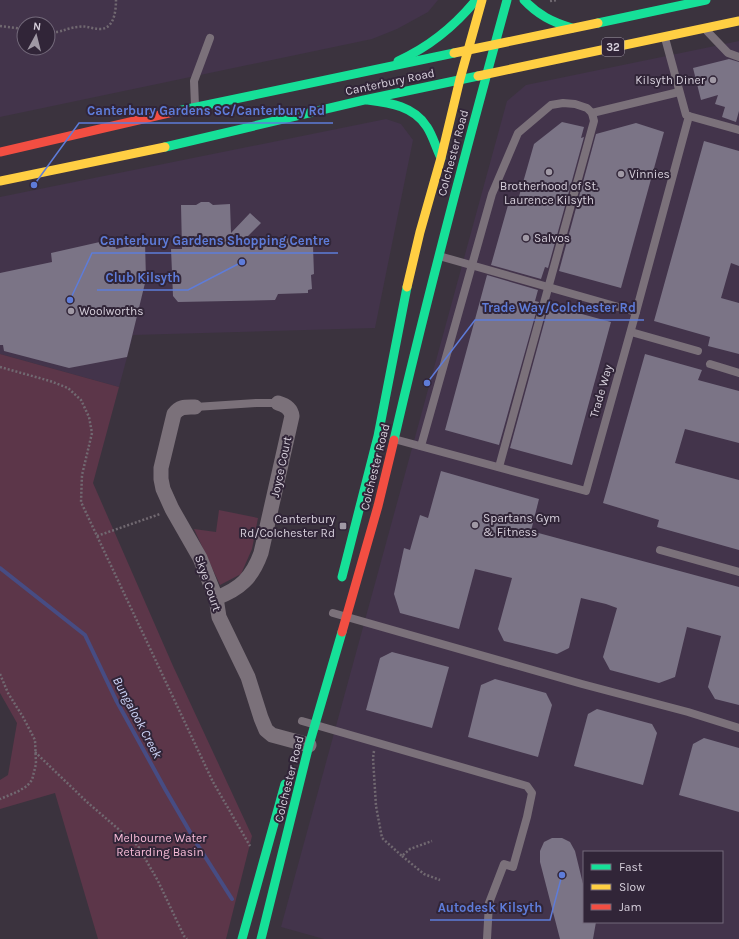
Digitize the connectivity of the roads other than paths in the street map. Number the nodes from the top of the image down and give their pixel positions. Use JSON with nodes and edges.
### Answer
{"nodes":[{"id":1,"x":476,"y":0,"type":"edge"},
{"id":2,"x":482,"y":0,"type":"edge"},
{"id":3,"x":507,"y":0,"type":"edge"},
{"id":4,"x":524,"y":0,"type":"edge"},
{"id":5,"x":706,"y":0,"type":"edge"},
{"id":6,"x":739,"y":21,"type":"edge"},
{"id":7,"x":572,"y":28,"type":"junction"},
{"id":8,"x":704,"y":28,"type":"junction"},
{"id":9,"x":664,"y":36,"type":"junction"},
{"id":10,"x":210,"y":38,"type":"dead end"},
{"id":11,"x":494,"y":44,"type":"junction"},
{"id":12,"x":468,"y":50,"type":"junction"},
{"id":13,"x":739,"y":57,"type":"edge"},
{"id":14,"x":384,"y":67,"type":"junction"},
{"id":15,"x":487,"y":74,"type":"junction"},
{"id":16,"x":460,"y":79,"type":"junction"},
{"id":17,"x":679,"y":92,"type":"junction"},
{"id":18,"x":364,"y":100,"type":"junction"},
{"id":19,"x":196,"y":111,"type":"junction"},
{"id":20,"x":592,"y":113,"type":"junction"},
{"id":21,"x":689,"y":116,"type":"junction"},
{"id":22,"x":739,"y":130,"type":"edge"},
{"id":23,"x":0,"y":152,"type":"edge"},
{"id":24,"x":441,"y":158,"type":"junction"},
{"id":25,"x":0,"y":181,"type":"edge"},
{"id":26,"x":438,"y":256,"type":"junction"},
{"id":27,"x":471,"y":265,"type":"junction"},
{"id":28,"x":549,"y":287,"type":"junction"},
{"id":29,"x":636,"y":312,"type":"junction"},
{"id":30,"x":631,"y":332,"type":"junction"},
{"id":31,"x":698,"y":351,"type":"dead end"},
{"id":32,"x":710,"y":364,"type":"dead end"},
{"id":33,"x":739,"y":373,"type":"edge"},
{"id":34,"x":195,"y":407,"type":"joint"},
{"id":35,"x":284,"y":408,"type":"joint"},
{"id":36,"x":378,"y":436,"type":"junction"},
{"id":37,"x":394,"y":439,"type":"junction"},
{"id":38,"x":421,"y":446,"type":"junction"},
{"id":39,"x":499,"y":467,"type":"junction"},
{"id":40,"x":660,"y":550,"type":"dead end"},
{"id":41,"x":739,"y":572,"type":"edge"},
{"id":42,"x":340,"y":587,"type":"dead end"},
{"id":43,"x":216,"y":598,"type":"junction"},
{"id":44,"x":333,"y":613,"type":"dead end"},
{"id":45,"x":346,"y":616,"type":"junction"},
{"id":46,"x":316,"y":725,"type":"junction"},
{"id":47,"x":739,"y":728,"type":"edge"},
{"id":48,"x":301,"y":733,"type":"junction"},
{"id":49,"x":288,"y":772,"type":"dead end"},
{"id":50,"x":242,"y":939,"type":"edge"},
{"id":51,"x":261,"y":939,"type":"edge"},
{"id":52,"x":487,"y":939,"type":"edge"}],
"edges":[{"from":1,"to":14,"type":"main road"},
{"from":2,"to":12,"type":"main road","name":"Colchester Road"},
{"from":3,"to":11,"type":"main road","name":"Colchester Road"},
{"from":4,"to":7,"type":"main road"},
{"from":5,"to":7,"type":"main road","name":"Canterbury Road","number":"32"},
{"from":6,"to":8,"type":"main road","name":"Canterbury Road","number":"32"},
{"from":7,"to":11,"type":"main road","name":"Canterbury Road","number":"32"},
{"from":8,"to":9,"type":"main road","name":"Canterbury Road","number":"32"},
{"from":8,"to":13,"type":"lane"},
{"from":9,"to":15,"type":"main road","name":"Canterbury Road","number":"32"},
{"from":9,"to":17,"type":"lane"},
{"from":10,"to":19,"type":"lane"},
{"from":11,"to":12,"type":"main road","name":"Canterbury Road","number":"32"},
{"from":11,"to":15,"type":"main road","name":"Colchester Road"},
{"from":12,"to":14,"type":"main road","name":"Canterbury Road","number":"32"},
{"from":12,"to":16,"type":"main road","name":"Colchester Road"},
{"from":14,"to":19,"type":"main road","name":"Canterbury Road","number":"32"},
{"from":15,"to":16,"type":"main road","name":"Canterbury Road","number":"32"},
{"from":15,"to":26,"type":"main road","name":"Colchester Road"},
{"from":16,"to":18,"type":"main road","name":"Canterbury Road","number":"32"},
{"from":16,"to":24,"type":"main road","name":"Colchester Road"},
{"from":17,"to":20,"type":"lane"},
{"from":17,"to":21,"type":"lane"},
{"from":18,"to":24,"type":"main road"},
{"from":18,"to":25,"type":"main road","name":"Canterbury Road","number":"32"},
{"from":19,"to":23,"type":"main road","name":"Canterbury Road","number":"32"},
{"from":20,"to":27,"type":"lane"},
{"from":20,"to":28,"type":"lane"},
{"from":21,"to":22,"type":"lane"},
{"from":21,"to":29,"type":"lane","name":"Trade Way"},
{"from":24,"to":36,"type":"main road","name":"Colchester Road"},
{"from":26,"to":27,"type":"lane"},
{"from":26,"to":37,"type":"main road","name":"Colchester Road"},
{"from":27,"to":28,"type":"lane"},
{"from":27,"to":38,"type":"lane"},
{"from":28,"to":29,"type":"lane"},
{"from":28,"to":39,"type":"lane"},
{"from":29,"to":30,"type":"lane","name":"Trade Way"},
{"from":30,"to":31,"type":"lane"},
{"from":30,"to":39,"type":"lane","name":"Trade Way"},
{"from":32,"to":33,"type":"lane"},
{"from":34,"to":35,"type":"lane","name":"Joyce Court"},
{"from":34,"to":43,"type":"street","name":"Skye Court"},
{"from":35,"to":43,"type":"street","name":"Joyce Court"},
{"from":36,"to":37,"type":"lane","name":"Trade Way"},
{"from":36,"to":42,"type":"main road","name":"Colchester Road"},
{"from":37,"to":38,"type":"lane","name":"Trade Way"},
{"from":37,"to":45,"type":"main road","name":"Colchester Road"},
{"from":38,"to":39,"type":"lane","name":"Trade Way"},
{"from":40,"to":41,"type":"lane"},
{"from":43,"to":48,"type":"street","name":"Skye Court"},
{"from":44,"to":45,"type":"lane"},
{"from":45,"to":46,"type":"main road","name":"Colchester Road"},
{"from":45,"to":47,"type":"lane"},
{"from":46,"to":48,"type":"main road","name":"Colchester Road"},
{"from":46,"to":48,"type":"lane"},
{"from":46,"to":52,"type":"lane"},
{"from":48,"to":51,"type":"main road","name":"Colchester Road"},
{"from":49,"to":50,"type":"main road","name":"Colchester Road"}]}
